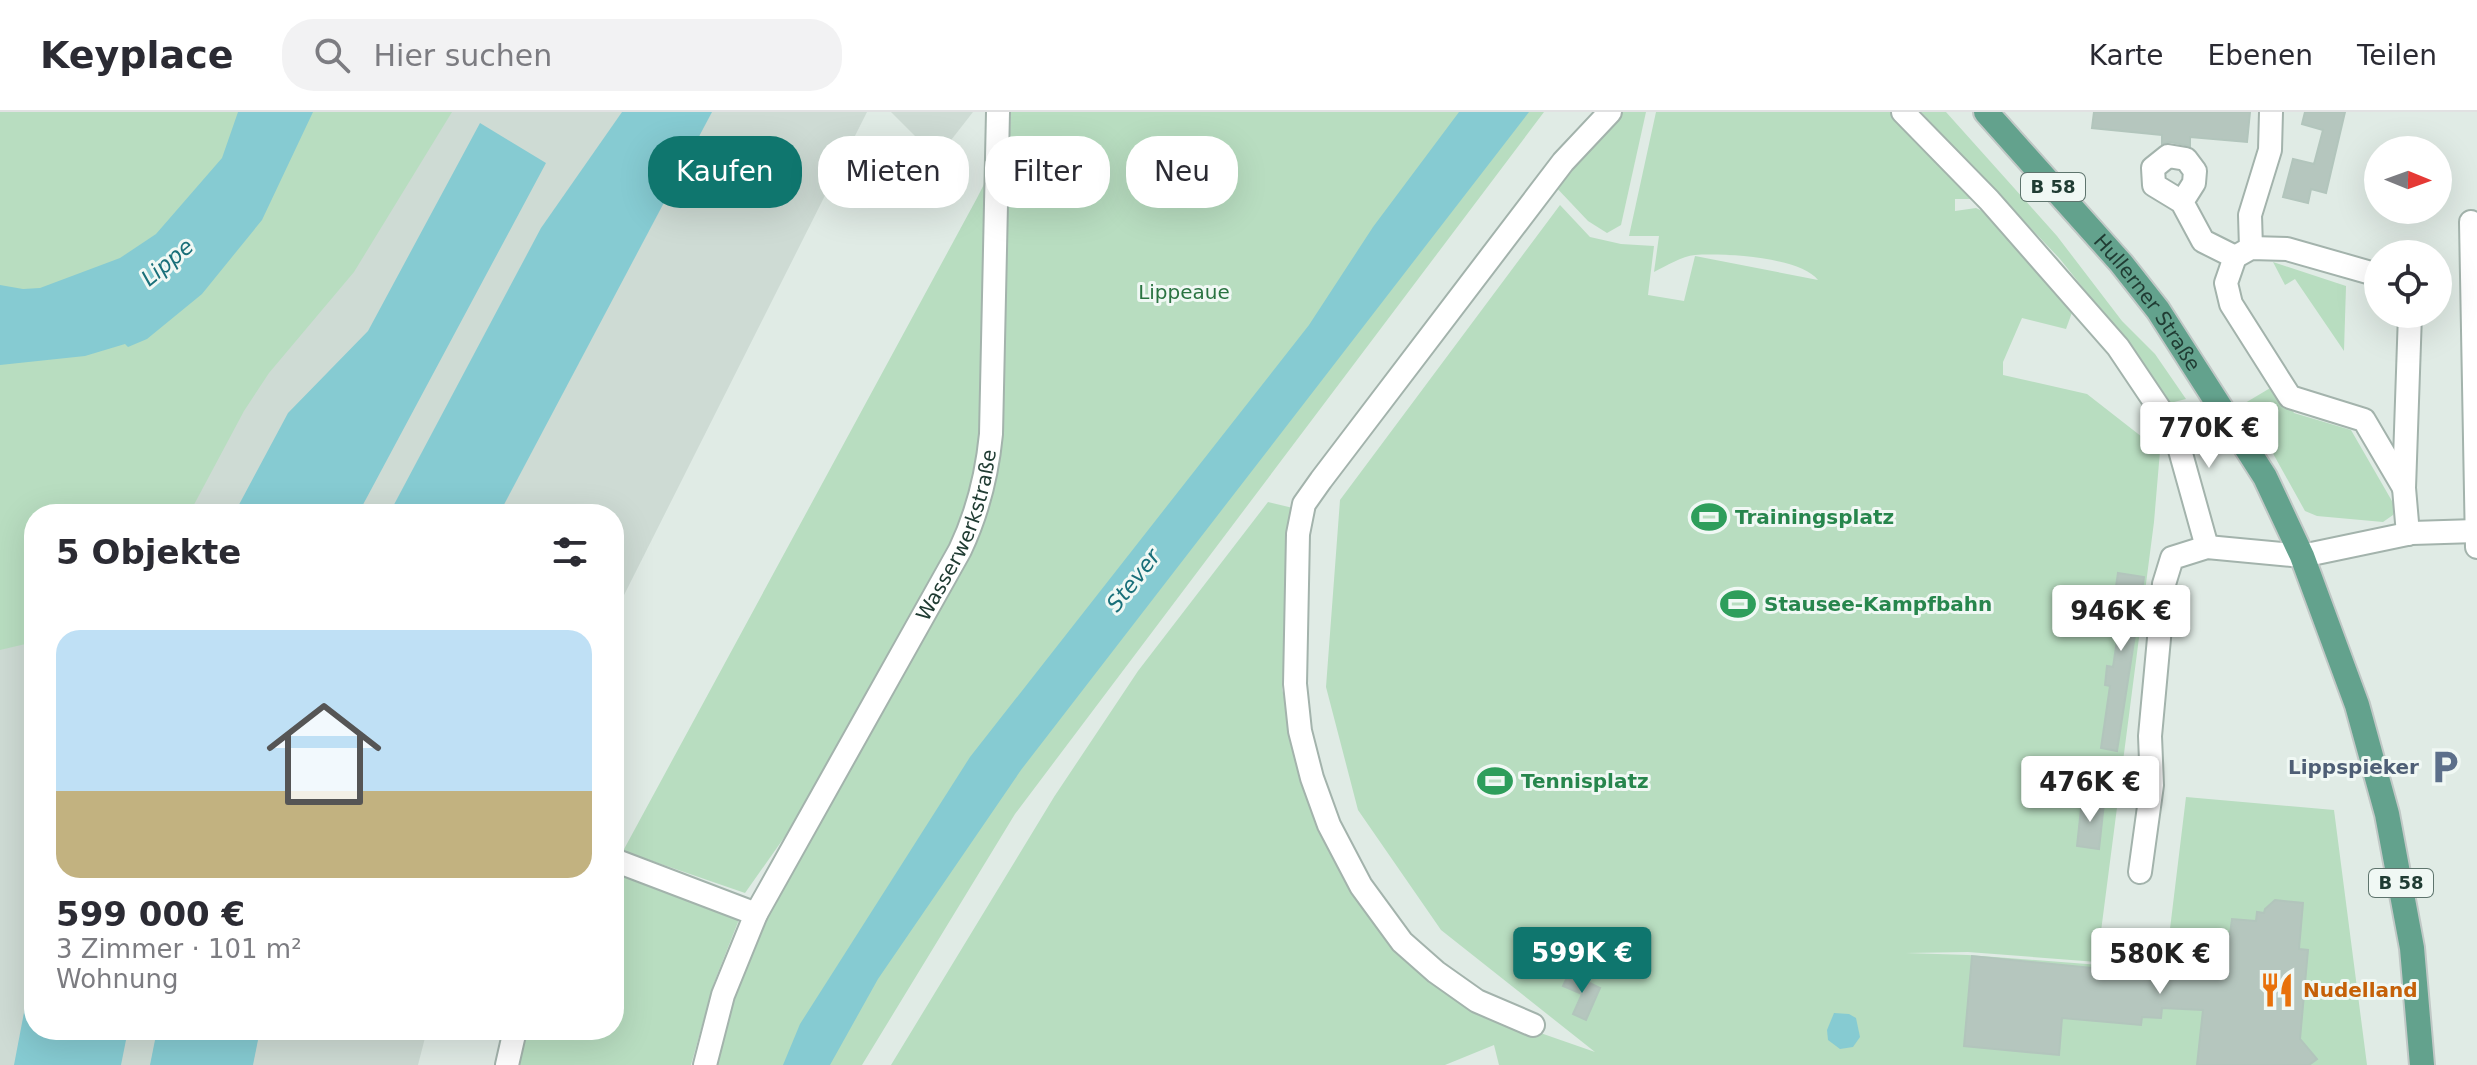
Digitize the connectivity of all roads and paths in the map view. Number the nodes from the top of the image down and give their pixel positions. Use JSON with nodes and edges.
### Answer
{"nodes":[{"id":1,"x":998,"y":112,"type":"edge"},
{"id":2,"x":1610,"y":112,"type":"edge"},
{"id":3,"x":1903,"y":112,"type":"edge"},
{"id":4,"x":1986,"y":112,"type":"edge"},
{"id":5,"x":2271,"y":112,"type":"edge"},
{"id":6,"x":2182,"y":202,"type":"dead end"},
{"id":7,"x":2471,"y":222,"type":"dead end"},
{"id":8,"x":2243,"y":252,"type":"junction"},
{"id":9,"x":2364,"y":271,"type":"edge"},
{"id":10,"x":2410,"y":328,"type":"edge"},
{"id":11,"x":2404,"y":488,"type":"junction"},
{"id":12,"x":2408,"y":534,"type":"junction"},
{"id":13,"x":2476,"y":539,"type":"edge"},
{"id":14,"x":2207,"y":547,"type":"junction"},
{"id":15,"x":2302,"y":556,"type":"junction"},
{"id":16,"x":624,"y":864,"type":"edge"},
{"id":17,"x":2140,"y":872,"type":"dead end"},
{"id":18,"x":756,"y":914,"type":"junction"},
{"id":19,"x":1533,"y":1025,"type":"dead end"},
{"id":20,"x":513,"y":1040,"type":"edge"},
{"id":21,"x":507,"y":1065,"type":"edge"},
{"id":22,"x":705,"y":1065,"type":"edge"},
{"id":23,"x":2422,"y":1065,"type":"edge"}],
"edges":[{"from":1,"to":18,"type":"street","name":"Wasserwerkstraße"},
{"from":2,"to":19,"type":"street"},
{"from":3,"to":14,"type":"street"},
{"from":4,"to":15,"type":"main road","name":"Hullerner Straße","number":"B 58"},
{"from":5,"to":8,"type":"street"},
{"from":6,"to":8,"type":"street"},
{"from":7,"to":13,"type":"street"},
{"from":8,"to":9,"type":"street"},
{"from":8,"to":11,"type":"street"},
{"from":10,"to":11,"type":"street"},
{"from":11,"to":12,"type":"street"},
{"from":12,"to":13,"type":"street"},
{"from":12,"to":15,"type":"street"},
{"from":14,"to":15,"type":"street"},
{"from":14,"to":17,"type":"street"},
{"from":15,"to":23,"type":"main road","name":"Hullerner Straße","number":"B 58"},
{"from":16,"to":18,"type":"street"},
{"from":18,"to":22,"type":"street","name":"Wasserwerkstraße"},
{"from":20,"to":21,"type":"street"}]}
